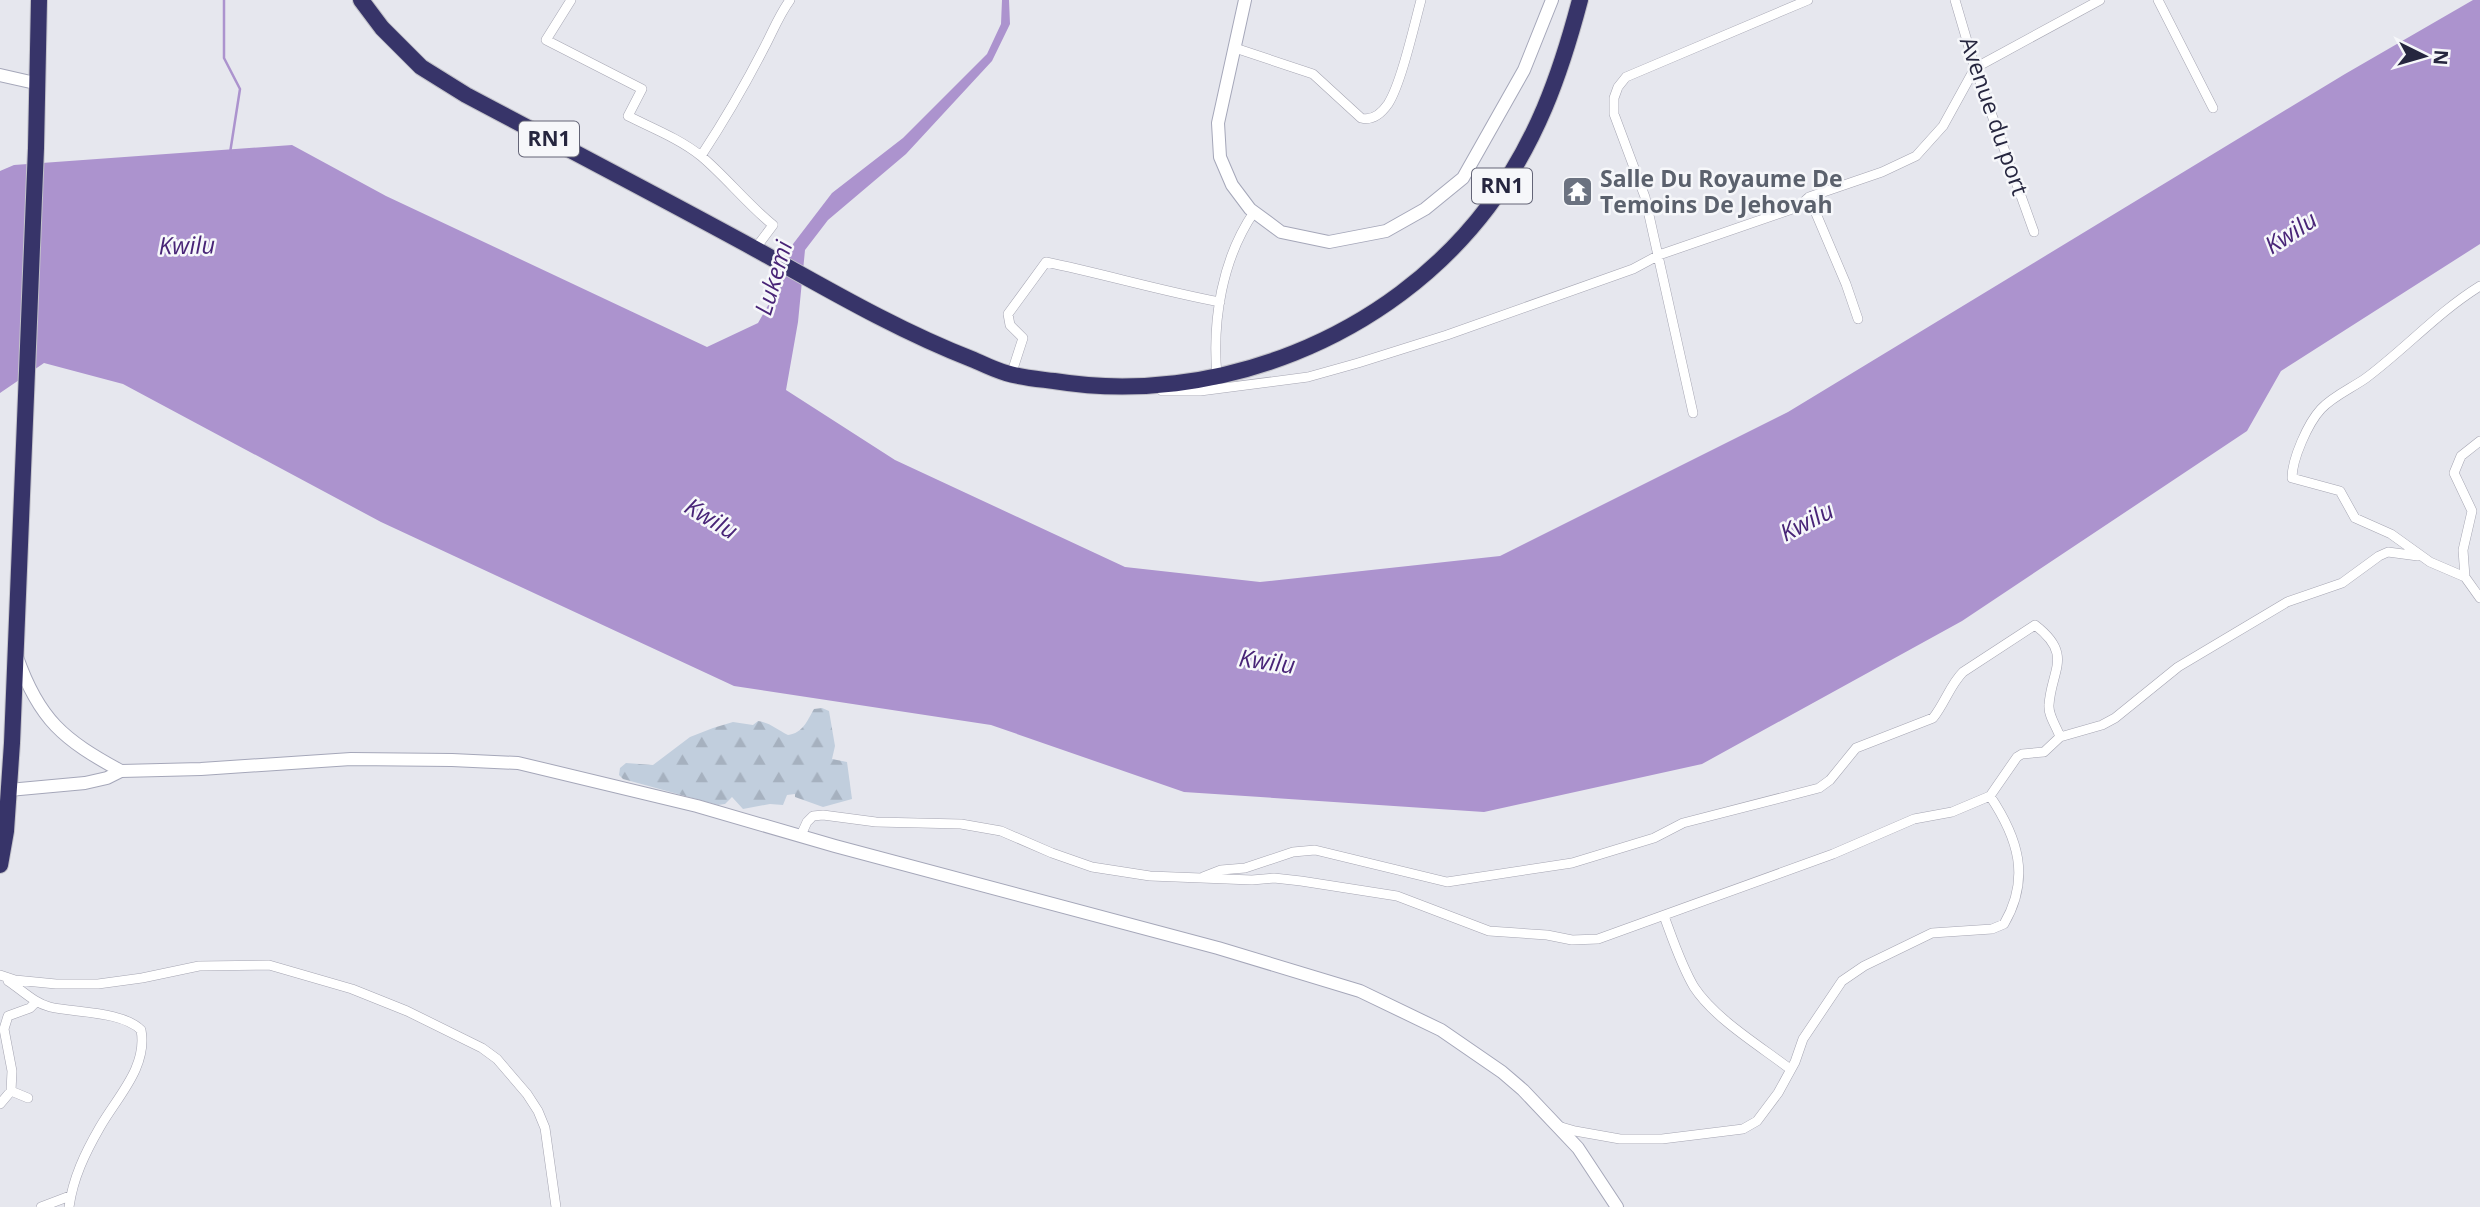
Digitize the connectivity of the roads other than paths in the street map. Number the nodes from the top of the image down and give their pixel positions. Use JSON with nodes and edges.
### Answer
{"nodes":[{"id":1,"x":38,"y":0,"type":"edge"},
{"id":2,"x":361,"y":0,"type":"edge"},
{"id":3,"x":571,"y":0,"type":"edge"},
{"id":4,"x":790,"y":0,"type":"edge"},
{"id":5,"x":1245,"y":0,"type":"edge"},
{"id":6,"x":1421,"y":0,"type":"edge"},
{"id":7,"x":1552,"y":0,"type":"edge"},
{"id":8,"x":1580,"y":0,"type":"edge"},
{"id":9,"x":1808,"y":0,"type":"edge"},
{"id":10,"x":1955,"y":0,"type":"edge"},
{"id":11,"x":2100,"y":0,"type":"edge"},
{"id":12,"x":2158,"y":0,"type":"edge"},
{"id":13,"x":1235,"y":48,"type":"junction"},
{"id":14,"x":1975,"y":68,"type":"junction"},
{"id":15,"x":2,"y":79,"type":"edge"},
{"id":16,"x":35,"y":83,"type":"junction"},
{"id":17,"x":2213,"y":108,"type":"dead end"},
{"id":18,"x":701,"y":156,"type":"junction"},
{"id":19,"x":1809,"y":197,"type":"junction"},
{"id":20,"x":1254,"y":212,"type":"junction"},
{"id":21,"x":2035,"y":232,"type":"dead end"},
{"id":22,"x":757,"y":250,"type":"junction"},
{"id":23,"x":1659,"y":255,"type":"junction"},
{"id":24,"x":2480,"y":286,"type":"edge"},
{"id":25,"x":1220,"y":302,"type":"junction"},
{"id":26,"x":1858,"y":319,"type":"dead end"},
{"id":27,"x":1011,"y":374,"type":"junction"},
{"id":28,"x":1217,"y":376,"type":"junction"},
{"id":29,"x":1109,"y":387,"type":"junction"},
{"id":30,"x":1693,"y":413,"type":"dead end"},
{"id":31,"x":2480,"y":441,"type":"edge"},
{"id":32,"x":2418,"y":556,"type":"junction"},
{"id":33,"x":2465,"y":577,"type":"junction"},
{"id":34,"x":2480,"y":598,"type":"edge"},
{"id":35,"x":14,"y":647,"type":"junction"},
{"id":36,"x":2060,"y":737,"type":"junction"},
{"id":37,"x":121,"y":771,"type":"junction"},
{"id":38,"x":9,"y":790,"type":"junction"},
{"id":39,"x":1990,"y":796,"type":"junction"},
{"id":40,"x":801,"y":835,"type":"junction"},
{"id":41,"x":0,"y":865,"type":"edge"},
{"id":42,"x":1201,"y":878,"type":"junction"},
{"id":43,"x":1664,"y":916,"type":"junction"},
{"id":44,"x":0,"y":976,"type":"edge"},
{"id":45,"x":36,"y":1002,"type":"junction"},
{"id":46,"x":1790,"y":1069,"type":"junction"},
{"id":47,"x":11,"y":1091,"type":"junction"},
{"id":48,"x":28,"y":1098,"type":"dead end"},
{"id":49,"x":0,"y":1104,"type":"edge"},
{"id":50,"x":1556,"y":1125,"type":"junction"},
{"id":51,"x":70,"y":1196,"type":"junction"},
{"id":52,"x":41,"y":1207,"type":"edge"},
{"id":53,"x":69,"y":1207,"type":"edge"},
{"id":54,"x":556,"y":1207,"type":"edge"},
{"id":55,"x":1617,"y":1207,"type":"edge"}],
"edges":[{"from":1,"to":16,"type":"highway"},
{"from":2,"to":22,"type":"highway","number":"RN1"},
{"from":3,"to":18,"type":"street"},
{"from":4,"to":18,"type":"street"},
{"from":5,"to":13,"type":"main road"},
{"from":6,"to":13,"type":"street"},
{"from":7,"to":20,"type":"main road"},
{"from":8,"to":28,"type":"highway","number":"RN1"},
{"from":9,"to":23,"type":"street"},
{"from":10,"to":14,"type":"street","name":"Avenue du port"},
{"from":11,"to":14,"type":"street"},
{"from":12,"to":17,"type":"street"},
{"from":13,"to":20,"type":"main road"},
{"from":14,"to":19,"type":"street"},
{"from":14,"to":21,"type":"street","name":"Avenue du port"},
{"from":15,"to":16,"type":"main road"},
{"from":16,"to":35,"type":"highway"},
{"from":18,"to":22,"type":"street"},
{"from":19,"to":23,"type":"street"},
{"from":19,"to":26,"type":"street"},
{"from":20,"to":25,"type":"street"},
{"from":22,"to":27,"type":"highway","number":"RN1"},
{"from":23,"to":29,"type":"street"},
{"from":23,"to":30,"type":"street"},
{"from":24,"to":32,"type":"street"},
{"from":25,"to":27,"type":"street"},
{"from":25,"to":28,"type":"street"},
{"from":27,"to":29,"type":"highway","number":"RN1"},
{"from":28,"to":29,"type":"highway","number":"RN1"},
{"from":31,"to":33,"type":"street"},
{"from":32,"to":33,"type":"street"},
{"from":32,"to":36,"type":"street"},
{"from":33,"to":34,"type":"street"},
{"from":35,"to":37,"type":"main road"},
{"from":35,"to":38,"type":"highway"},
{"from":36,"to":39,"type":"street"},
{"from":36,"to":42,"type":"street"},
{"from":37,"to":38,"type":"main road"},
{"from":37,"to":40,"type":"main road"},
{"from":38,"to":41,"type":"highway"},
{"from":39,"to":43,"type":"street"},
{"from":39,"to":46,"type":"street"},
{"from":40,"to":42,"type":"street"},
{"from":40,"to":50,"type":"main road"},
{"from":42,"to":43,"type":"street"},
{"from":43,"to":46,"type":"street"},
{"from":44,"to":45,"type":"street"},
{"from":44,"to":54,"type":"street"},
{"from":45,"to":47,"type":"street"},
{"from":45,"to":51,"type":"street"},
{"from":46,"to":50,"type":"street"},
{"from":47,"to":48,"type":"street"},
{"from":47,"to":49,"type":"street"},
{"from":50,"to":55,"type":"main road"},
{"from":51,"to":52,"type":"street"},
{"from":51,"to":53,"type":"street"}]}
